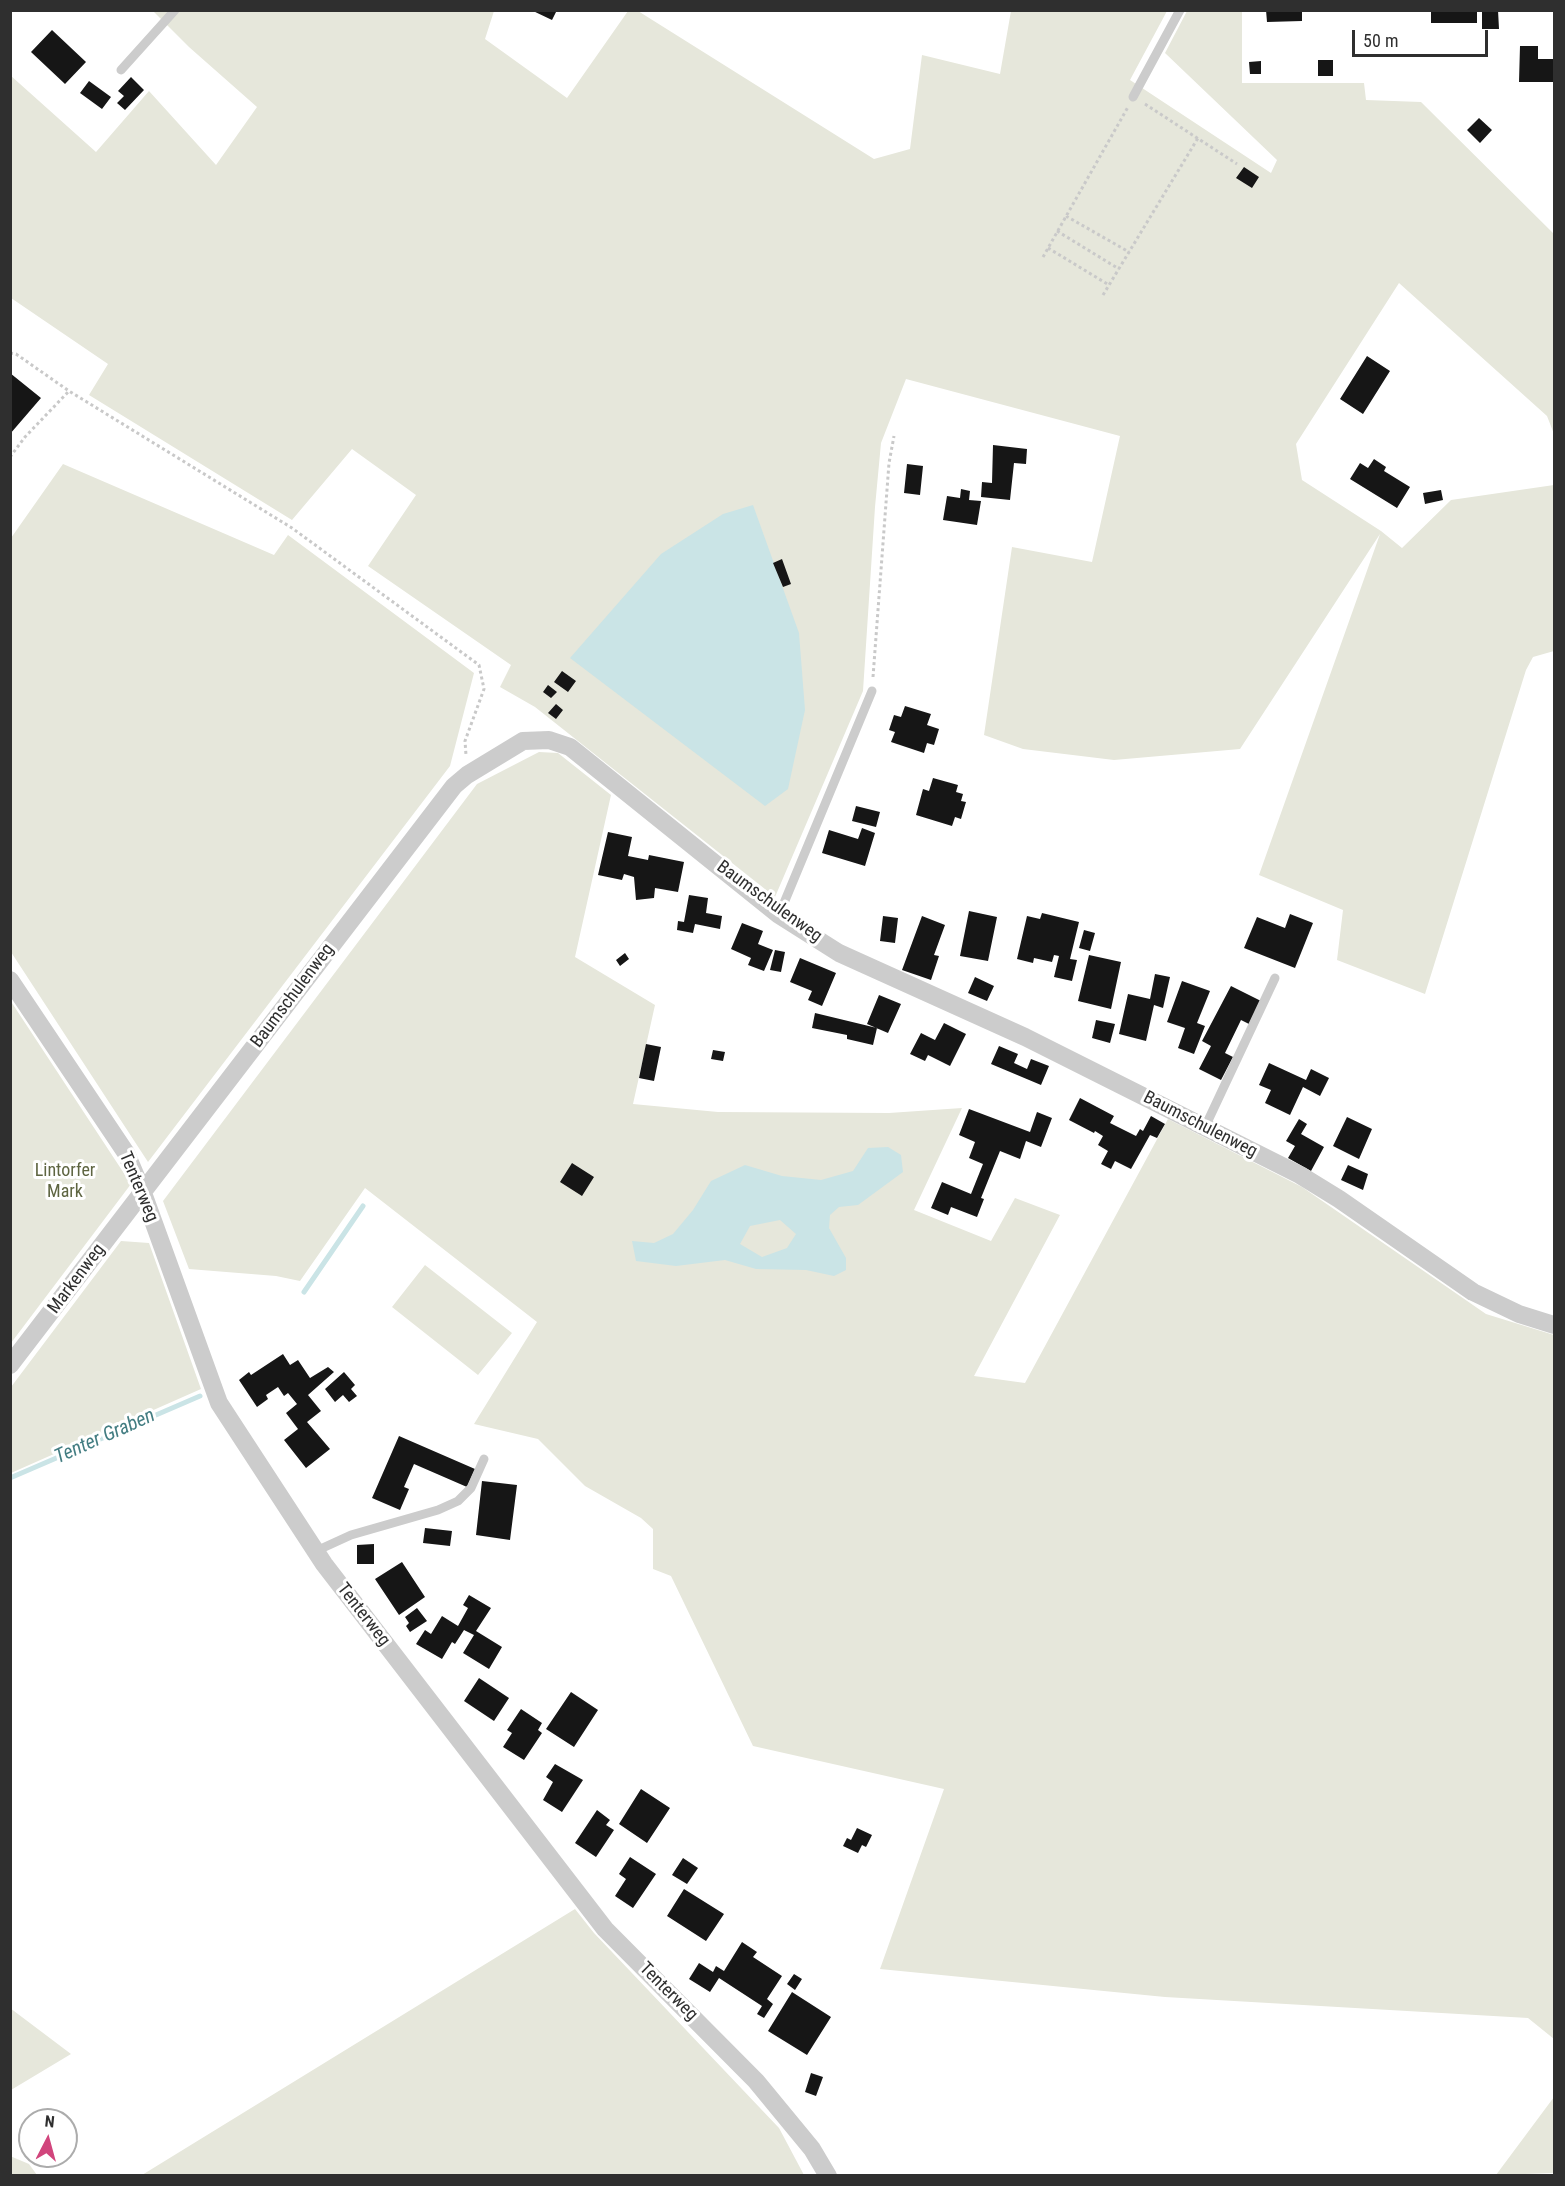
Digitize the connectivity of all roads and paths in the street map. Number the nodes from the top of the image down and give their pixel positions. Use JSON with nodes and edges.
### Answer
{"nodes":[{"id":1,"x":175,"y":10,"type":"edge"},
{"id":2,"x":1180,"y":10,"type":"edge"},
{"id":3,"x":122,"y":70,"type":"dead end"},
{"id":4,"x":1133,"y":97,"type":"junction"},
{"id":5,"x":1198,"y":138,"type":"junction"},
{"id":6,"x":1237,"y":164,"type":"dead end"},
{"id":7,"x":1066,"y":216,"type":"junction"},
{"id":8,"x":1058,"y":231,"type":"junction"},
{"id":9,"x":1048,"y":248,"type":"junction"},
{"id":10,"x":1129,"y":252,"type":"junction"},
{"id":11,"x":1043,"y":257,"type":"dead end"},
{"id":12,"x":1119,"y":269,"type":"junction"},
{"id":13,"x":1109,"y":285,"type":"junction"},
{"id":14,"x":1103,"y":296,"type":"dead end"},
{"id":15,"x":10,"y":353,"type":"edge"},
{"id":16,"x":69,"y":390,"type":"junction"},
{"id":17,"x":894,"y":436,"type":"dead end"},
{"id":18,"x":10,"y":457,"type":"edge"},
{"id":19,"x":872,"y":691,"type":"joint"},
{"id":20,"x":467,"y":775,"type":"junction"},
{"id":21,"x":779,"y":915,"type":"junction"},
{"id":22,"x":1275,"y":978,"type":"dead end"},
{"id":23,"x":10,"y":980,"type":"edge"},
{"id":24,"x":1205,"y":1127,"type":"junction"},
{"id":25,"x":143,"y":1193,"type":"junction"},
{"id":26,"x":1554,"y":1325,"type":"edge"},
{"id":27,"x":10,"y":1365,"type":"edge"},
{"id":28,"x":484,"y":1459,"type":"dead end"},
{"id":29,"x":316,"y":1551,"type":"junction"},
{"id":30,"x":828,"y":2175,"type":"edge"}],
"edges":[{"from":1,"to":3,"type":"lane"},
{"from":2,"to":4,"type":"lane"},
{"from":4,"to":5,"type":"path"},
{"from":4,"to":7,"type":"path"},
{"from":5,"to":6,"type":"path"},
{"from":5,"to":10,"type":"path"},
{"from":7,"to":8,"type":"path"},
{"from":7,"to":10,"type":"path"},
{"from":8,"to":9,"type":"path"},
{"from":8,"to":12,"type":"path"},
{"from":9,"to":11,"type":"path"},
{"from":9,"to":13,"type":"path"},
{"from":10,"to":12,"type":"path"},
{"from":12,"to":13,"type":"path"},
{"from":13,"to":14,"type":"path"},
{"from":15,"to":16,"type":"path"},
{"from":16,"to":18,"type":"path"},
{"from":16,"to":20,"type":"path"},
{"from":17,"to":19,"type":"path"},
{"from":19,"to":21,"type":"lane"},
{"from":20,"to":21,"type":"street","name":"Baumschulenweg"},
{"from":20,"to":25,"type":"street","name":"Baumschulenweg"},
{"from":21,"to":24,"type":"street","name":"Baumschulenweg"},
{"from":22,"to":24,"type":"lane"},
{"from":23,"to":25,"type":"street","name":"Tenterweg"},
{"from":24,"to":26,"type":"street","name":"Baumschulenweg"},
{"from":25,"to":27,"type":"street","name":"Markenweg"},
{"from":25,"to":29,"type":"street","name":"Tenterweg"},
{"from":28,"to":29,"type":"lane"},
{"from":29,"to":30,"type":"street","name":"Tenterweg"}]}
